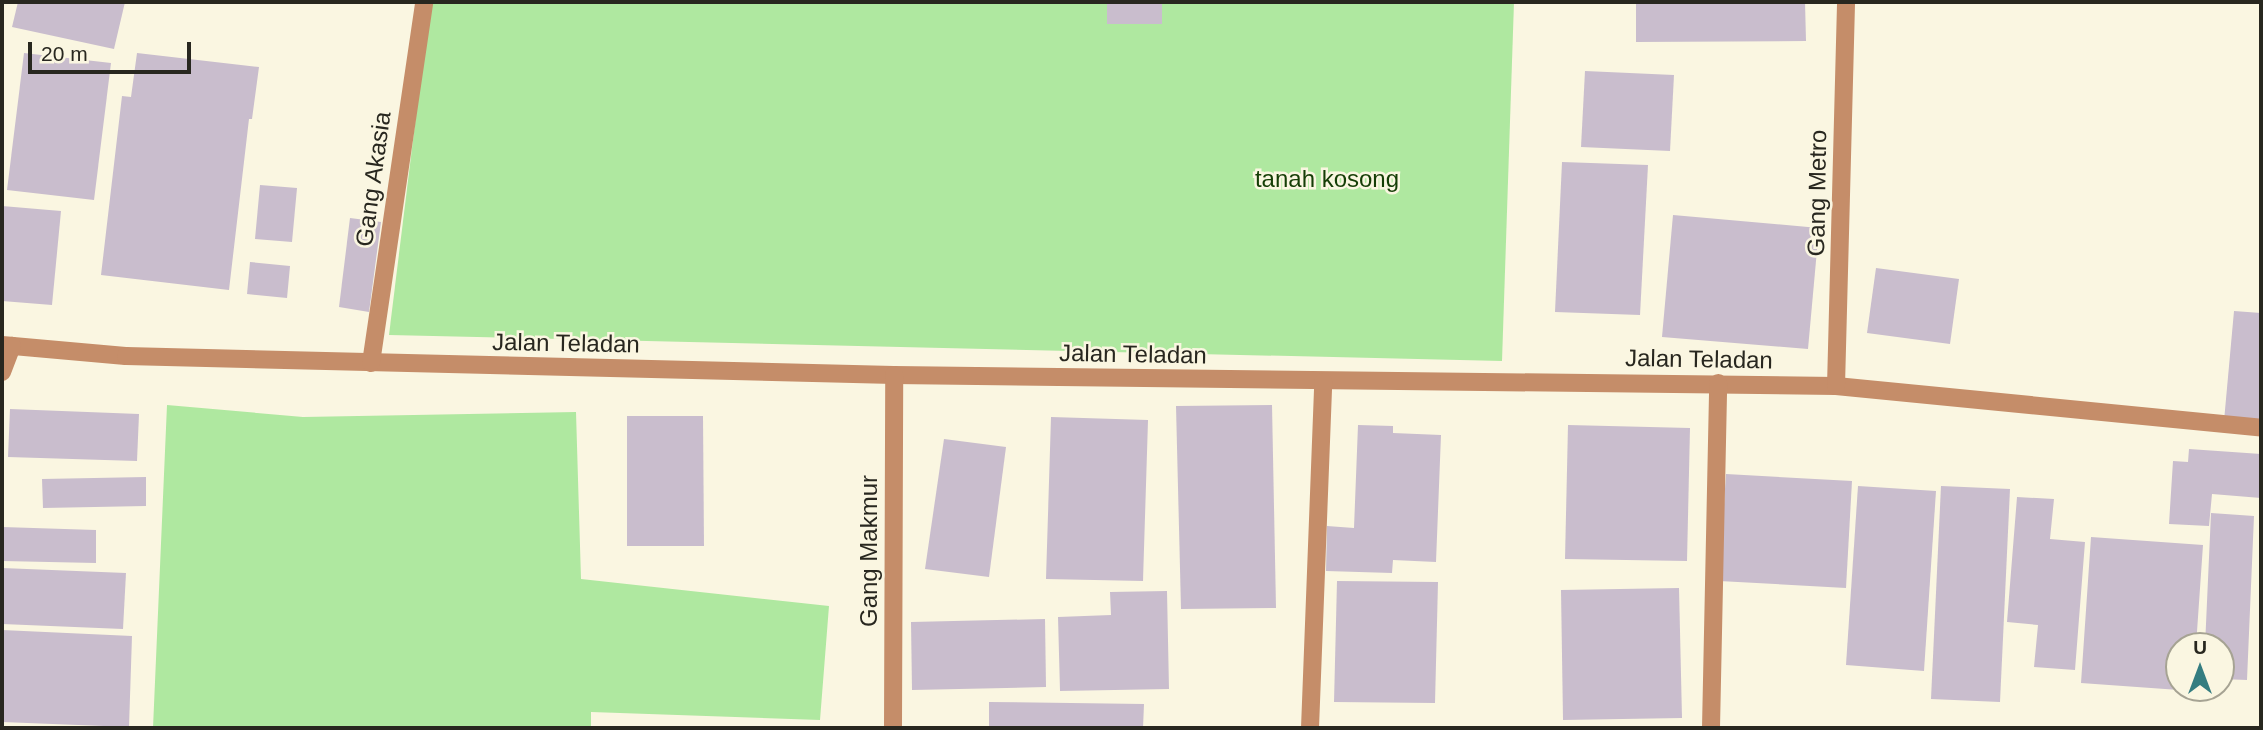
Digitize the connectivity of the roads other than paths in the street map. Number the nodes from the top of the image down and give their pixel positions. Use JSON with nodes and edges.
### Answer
{"nodes":[{"id":1,"x":424,"y":2,"type":"edge"},
{"id":2,"x":1846,"y":2,"type":"edge"},
{"id":3,"x":7,"y":346,"type":"edge"},
{"id":4,"x":371,"y":363,"type":"junction"},
{"id":5,"x":2,"y":372,"type":"edge"},
{"id":6,"x":894,"y":375,"type":"junction"},
{"id":7,"x":1323,"y":382,"type":"junction"},
{"id":8,"x":1718,"y":383,"type":"junction"},
{"id":9,"x":1836,"y":386,"type":"junction"},
{"id":10,"x":2261,"y":428,"type":"edge"},
{"id":11,"x":893,"y":728,"type":"edge"},
{"id":12,"x":1310,"y":728,"type":"edge"},
{"id":13,"x":1711,"y":728,"type":"edge"}],
"edges":[{"from":1,"to":4,"type":"street","name":"Gang Akasia"},
{"from":2,"to":9,"type":"street","name":"Gang Metro"},
{"from":3,"to":4,"type":"street","name":"Jalan Teladan"},
{"from":3,"to":5,"type":"street"},
{"from":4,"to":6,"type":"street","name":"Jalan Teladan"},
{"from":6,"to":7,"type":"street","name":"Jalan Teladan"},
{"from":6,"to":11,"type":"street","name":"Gang Makmur"},
{"from":7,"to":8,"type":"street","name":"Jalan Teladan"},
{"from":7,"to":12,"type":"street"},
{"from":8,"to":9,"type":"street","name":"Jalan Teladan"},
{"from":8,"to":13,"type":"street"},
{"from":9,"to":10,"type":"street","name":"Jalan Teladan"}]}
